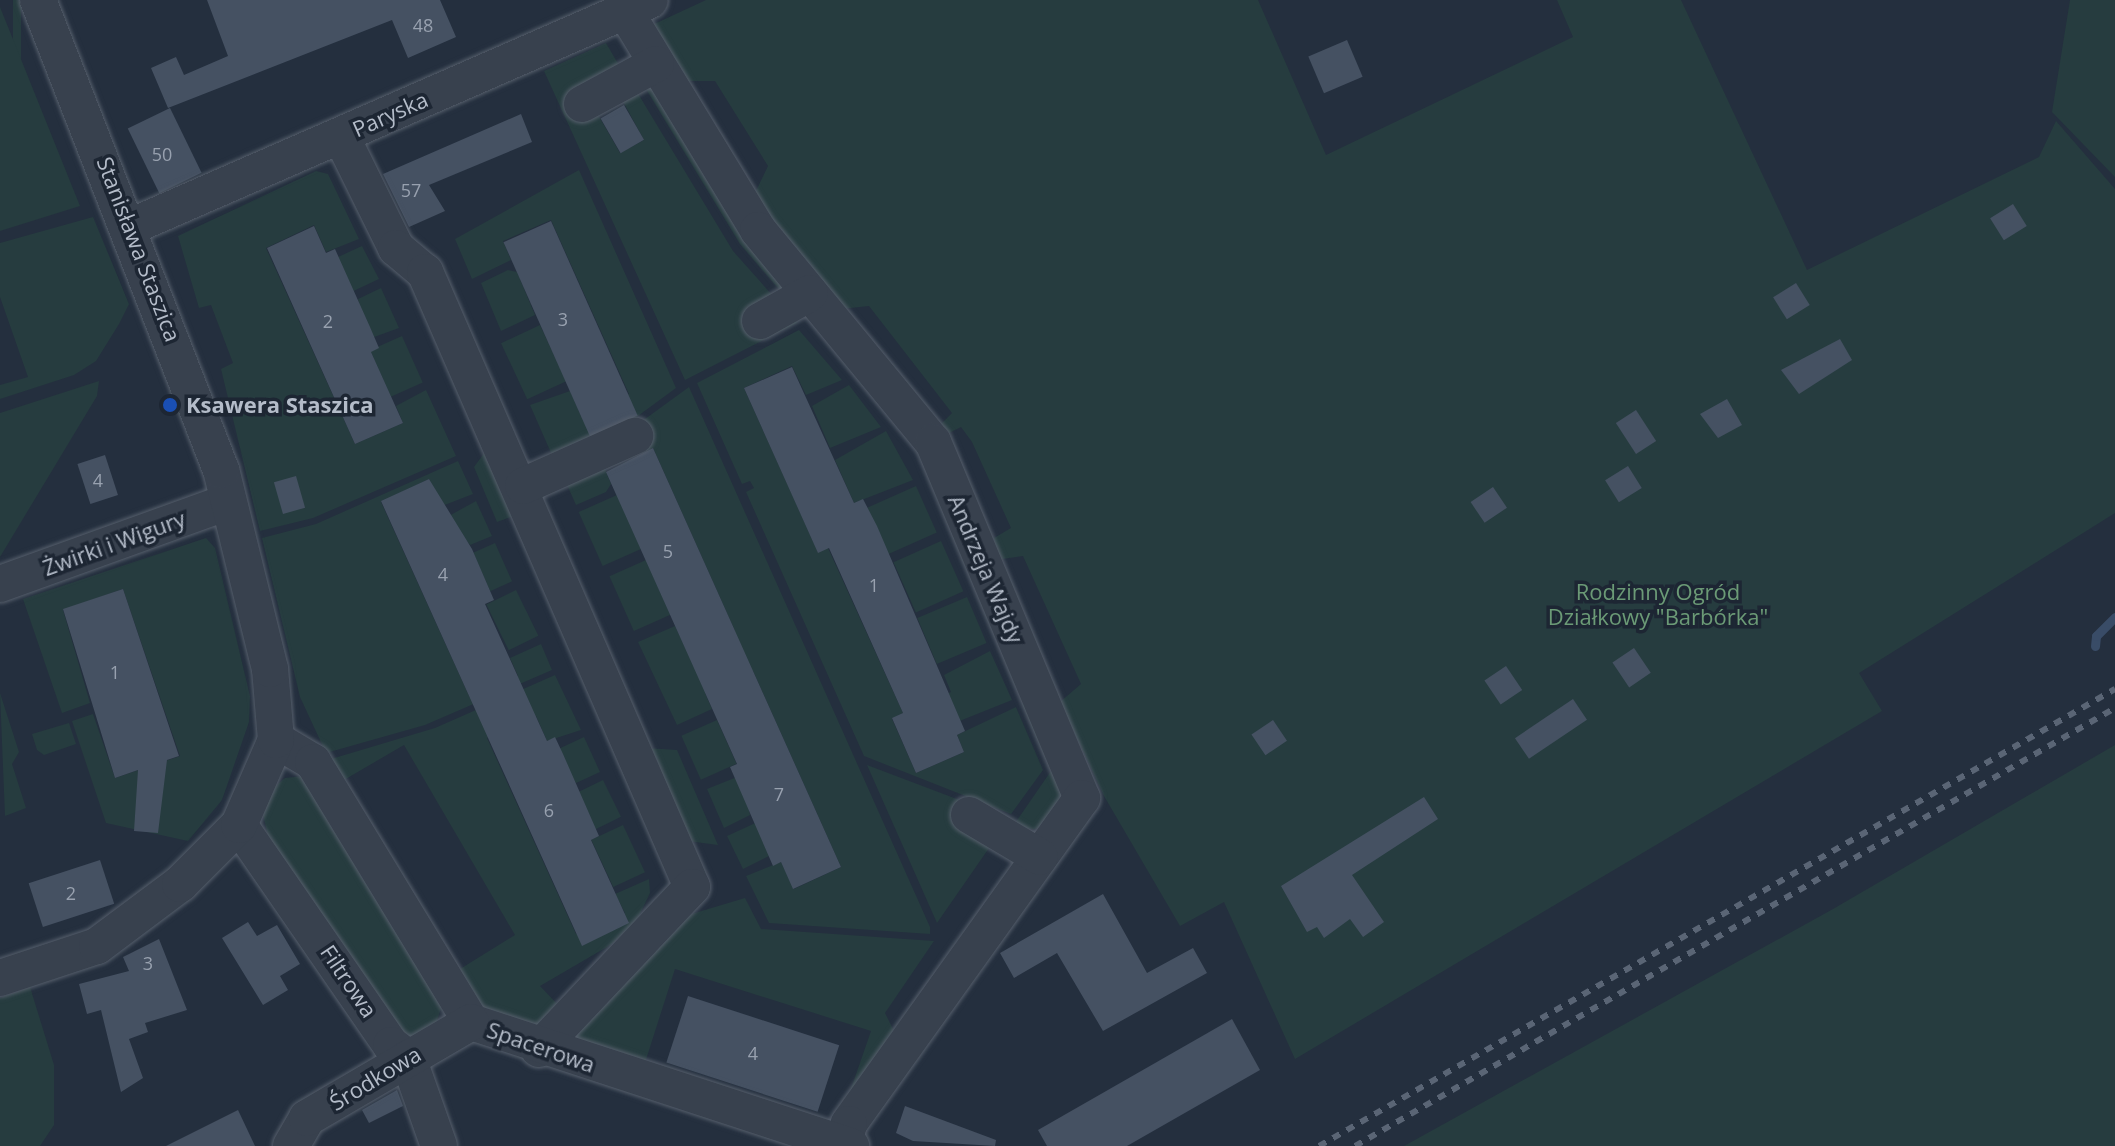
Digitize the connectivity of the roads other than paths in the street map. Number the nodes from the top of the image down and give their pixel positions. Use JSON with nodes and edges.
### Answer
{"nodes":[{"id":1,"x":38,"y":0,"type":"edge"},
{"id":2,"x":638,"y":6,"type":"edge"},
{"id":3,"x":656,"y":64,"type":"junction"},
{"id":4,"x":582,"y":104,"type":"dead end"},
{"id":5,"x":341,"y":136,"type":"junction"},
{"id":6,"x":130,"y":227,"type":"junction"},
{"id":7,"x":810,"y":293,"type":"junction"},
{"id":8,"x":760,"y":321,"type":"dead end"},
{"id":9,"x":635,"y":436,"type":"dead end"},
{"id":10,"x":523,"y":486,"type":"junction"},
{"id":11,"x":228,"y":502,"type":"junction"},
{"id":12,"x":0,"y":584,"type":"edge"},
{"id":13,"x":276,"y":740,"type":"junction"},
{"id":14,"x":969,"y":815,"type":"dead end"},
{"id":15,"x":239,"y":825,"type":"junction"},
{"id":16,"x":1040,"y":857,"type":"junction"},
{"id":17,"x":0,"y":978,"type":"edge"},
{"id":18,"x":471,"y":1022,"type":"junction"},
{"id":19,"x":539,"y":1049,"type":"junction"},
{"id":20,"x":408,"y":1058,"type":"junction"},
{"id":21,"x":848,"y":1145,"type":"edge"},
{"id":22,"x":291,"y":1146,"type":"edge"},
{"id":23,"x":439,"y":1146,"type":"edge"}],
"edges":[{"from":1,"to":6,"type":"street","name":"Stanisława Staszica"},
{"from":2,"to":3,"type":"street","name":"Andrzeja Wajdy"},
{"from":2,"to":5,"type":"street","name":"Paryska"},
{"from":3,"to":4,"type":"street"},
{"from":3,"to":7,"type":"street","name":"Andrzeja Wajdy"},
{"from":5,"to":6,"type":"street","name":"Paryska"},
{"from":5,"to":10,"type":"street"},
{"from":6,"to":11,"type":"street","name":"Stanisława Staszica"},
{"from":7,"to":8,"type":"street"},
{"from":7,"to":16,"type":"street","name":"Andrzeja Wajdy"},
{"from":9,"to":10,"type":"street"},
{"from":10,"to":19,"type":"street"},
{"from":11,"to":12,"type":"street","name":"Żwirki i Wigury"},
{"from":11,"to":13,"type":"street","name":"Stanisława Staszica"},
{"from":13,"to":15,"type":"street"},
{"from":13,"to":18,"type":"street","name":"Spacerowa"},
{"from":14,"to":16,"type":"street"},
{"from":15,"to":17,"type":"street"},
{"from":15,"to":20,"type":"street","name":"Filtrowa"},
{"from":16,"to":21,"type":"street","name":"Andrzeja Wajdy"},
{"from":18,"to":19,"type":"street","name":"Spacerowa"},
{"from":18,"to":20,"type":"street","name":"Środkowa"},
{"from":19,"to":21,"type":"street","name":"Spacerowa"},
{"from":20,"to":22,"type":"street","name":"Środkowa"},
{"from":20,"to":23,"type":"street","name":"Filtrowa"}]}
